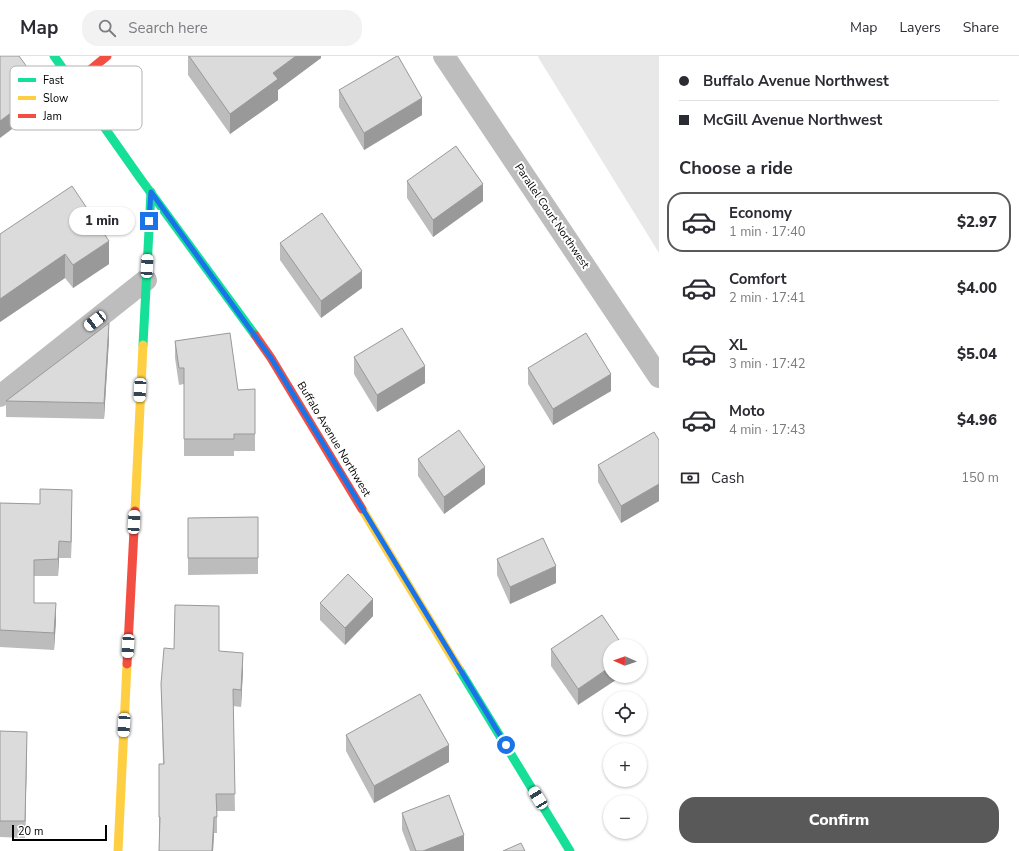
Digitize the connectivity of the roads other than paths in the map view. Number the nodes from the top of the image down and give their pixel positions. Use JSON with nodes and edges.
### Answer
{"nodes":[{"id":1,"x":54,"y":56,"type":"edge"},
{"id":2,"x":107,"y":56,"type":"edge"},
{"id":3,"x":444,"y":56,"type":"edge"},
{"id":4,"x":61,"y":66,"type":"edge"},
{"id":5,"x":95,"y":66,"type":"edge"},
{"id":6,"x":106,"y":130,"type":"edge"},
{"id":7,"x":151,"y":192,"type":"junction"},
{"id":8,"x":146,"y":280,"type":"junction"},
{"id":9,"x":659,"y":377,"type":"edge"},
{"id":10,"x":0,"y":396,"type":"edge"},
{"id":11,"x":118,"y":851,"type":"edge"},
{"id":12,"x":570,"y":851,"type":"edge"}],
"edges":[{"from":1,"to":4,"type":"street","name":"Buffalo Avenue Northwest"},
{"from":2,"to":5,"type":"street"},
{"from":3,"to":9,"type":"street","name":"Parallel Court Northwest"},
{"from":6,"to":7,"type":"street","name":"Buffalo Avenue Northwest"},
{"from":7,"to":8,"type":"street"},
{"from":7,"to":12,"type":"street","name":"Buffalo Avenue Northwest"},
{"from":8,"to":10,"type":"street"},
{"from":8,"to":11,"type":"street"}]}
